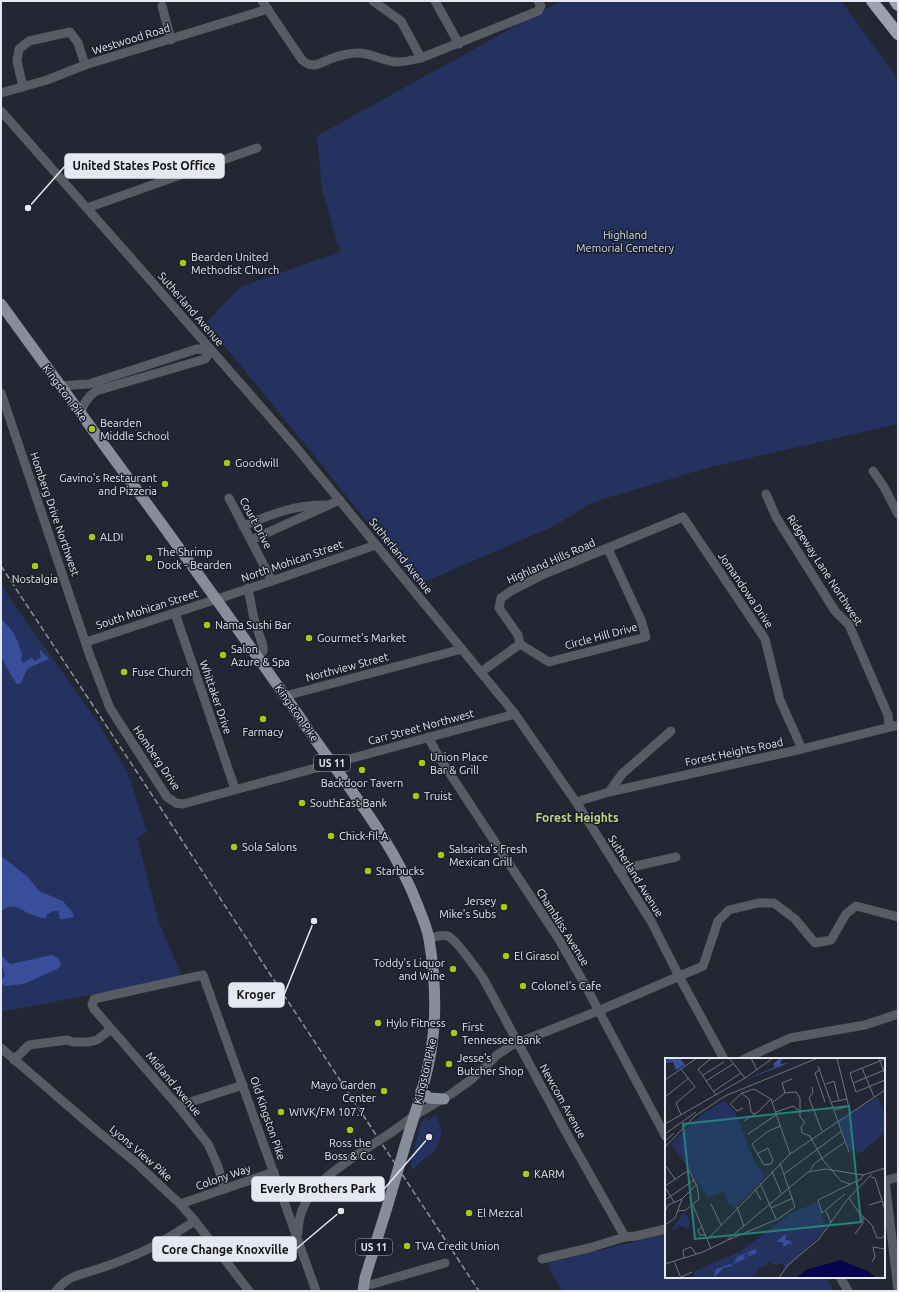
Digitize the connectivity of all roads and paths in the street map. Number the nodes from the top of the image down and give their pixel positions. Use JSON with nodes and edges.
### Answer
{"nodes":[{"id":1,"x":262,"y":1,"type":"edge"},
{"id":2,"x":373,"y":1,"type":"edge"},
{"id":3,"x":435,"y":1,"type":"edge"},
{"id":4,"x":872,"y":1,"type":"edge"},
{"id":5,"x":895,"y":1,"type":"edge"},
{"id":6,"x":539,"y":5,"type":"edge"},
{"id":7,"x":898,"y":5,"type":"edge"},
{"id":8,"x":162,"y":6,"type":"dead end"},
{"id":9,"x":268,"y":9,"type":"junction"},
{"id":10,"x":898,"y":34,"type":"edge"},
{"id":11,"x":172,"y":40,"type":"junction"},
{"id":12,"x":459,"y":44,"type":"junction"},
{"id":13,"x":421,"y":58,"type":"junction"},
{"id":14,"x":85,"y":65,"type":"junction"},
{"id":15,"x":23,"y":87,"type":"junction"},
{"id":16,"x":1,"y":93,"type":"edge"},
{"id":17,"x":1,"y":111,"type":"edge"},
{"id":18,"x":257,"y":148,"type":"dead end"},
{"id":19,"x":87,"y":208,"type":"junction"},
{"id":20,"x":1,"y":304,"type":"edge"},
{"id":21,"x":211,"y":351,"type":"junction"},
{"id":22,"x":60,"y":386,"type":"junction"},
{"id":23,"x":1,"y":393,"type":"edge"},
{"id":24,"x":80,"y":414,"type":"junction"},
{"id":25,"x":874,"y":471,"type":"dead end"},
{"id":26,"x":766,"y":494,"type":"dead end"},
{"id":27,"x":229,"y":498,"type":"dead end"},
{"id":28,"x":340,"y":500,"type":"junction"},
{"id":29,"x":329,"y":505,"type":"junction"},
{"id":30,"x":898,"y":514,"type":"edge"},
{"id":31,"x":683,"y":517,"type":"joint"},
{"id":32,"x":243,"y":526,"type":"junction"},
{"id":33,"x":251,"y":540,"type":"junction"},
{"id":34,"x":376,"y":545,"type":"junction"},
{"id":35,"x":608,"y":549,"type":"junction"},
{"id":36,"x":272,"y":581,"type":"junction"},
{"id":37,"x":248,"y":588,"type":"junction"},
{"id":38,"x":216,"y":599,"type":"junction"},
{"id":39,"x":175,"y":613,"type":"junction"},
{"id":40,"x":86,"y":642,"type":"junction"},
{"id":41,"x":520,"y":644,"type":"junction"},
{"id":42,"x":462,"y":649,"type":"junction"},
{"id":43,"x":257,"y":657,"type":"junction"},
{"id":44,"x":481,"y":672,"type":"junction"},
{"id":45,"x":285,"y":696,"type":"junction"},
{"id":46,"x":515,"y":714,"type":"junction"},
{"id":47,"x":894,"y":726,"type":"edge"},
{"id":48,"x":671,"y":731,"type":"dead end"},
{"id":49,"x":428,"y":737,"type":"junction"},
{"id":50,"x":802,"y":749,"type":"junction"},
{"id":51,"x":333,"y":763,"type":"junction"},
{"id":52,"x":235,"y":789,"type":"junction"},
{"id":53,"x":609,"y":792,"type":"junction"},
{"id":54,"x":576,"y":802,"type":"junction"},
{"id":55,"x":676,"y":857,"type":"dead end"},
{"id":56,"x":618,"y":870,"type":"junction"},
{"id":57,"x":895,"y":914,"type":"edge"},
{"id":58,"x":428,"y":938,"type":"junction"},
{"id":59,"x":679,"y":976,"type":"junction"},
{"id":60,"x":93,"y":1002,"type":"joint"},
{"id":61,"x":598,"y":1011,"type":"junction"},
{"id":62,"x":898,"y":1014,"type":"edge"},
{"id":63,"x":111,"y":1029,"type":"junction"},
{"id":64,"x":517,"y":1043,"type":"junction"},
{"id":65,"x":1,"y":1048,"type":"edge"},
{"id":66,"x":723,"y":1058,"type":"edge"},
{"id":67,"x":746,"y":1058,"type":"edge"},
{"id":68,"x":14,"y":1060,"type":"junction"},
{"id":69,"x":244,"y":1085,"type":"junction"},
{"id":70,"x":421,"y":1091,"type":"junction"},
{"id":71,"x":444,"y":1099,"type":"junction"},
{"id":72,"x":178,"y":1106,"type":"junction"},
{"id":73,"x":414,"y":1116,"type":"junction"},
{"id":74,"x":665,"y":1135,"type":"edge"},
{"id":75,"x":274,"y":1172,"type":"junction"},
{"id":76,"x":898,"y":1177,"type":"edge"},
{"id":77,"x":885,"y":1180,"type":"edge"},
{"id":78,"x":885,"y":1188,"type":"edge"},
{"id":79,"x":225,"y":1189,"type":"junction"},
{"id":80,"x":306,"y":1202,"type":"junction"},
{"id":81,"x":180,"y":1204,"type":"junction"},
{"id":82,"x":287,"y":1207,"type":"junction"},
{"id":83,"x":195,"y":1221,"type":"junction"},
{"id":84,"x":665,"y":1230,"type":"edge"},
{"id":85,"x":625,"y":1237,"type":"junction"},
{"id":86,"x":298,"y":1239,"type":"junction"},
{"id":87,"x":542,"y":1259,"type":"dead end"},
{"id":88,"x":445,"y":1263,"type":"dead end"},
{"id":89,"x":841,"y":1278,"type":"edge"},
{"id":90,"x":363,"y":1288,"type":"edge"},
{"id":91,"x":898,"y":1290,"type":"edge"},
{"id":92,"x":56,"y":1291,"type":"edge"},
{"id":93,"x":249,"y":1291,"type":"edge"},
{"id":94,"x":316,"y":1291,"type":"edge"},
{"id":95,"x":848,"y":1291,"type":"edge"}],
"edges":[{"from":1,"to":9,"type":"street"},
{"from":2,"to":13,"type":"street"},
{"from":3,"to":12,"type":"street"},
{"from":4,"to":10,"type":"highway"},
{"from":5,"to":7,"type":"highway"},
{"from":6,"to":12,"type":"street"},
{"from":8,"to":11,"type":"street"},
{"from":9,"to":11,"type":"street","name":"Westwood Road"},
{"from":9,"to":13,"type":"street"},
{"from":11,"to":14,"type":"street","name":"Westwood Road"},
{"from":12,"to":13,"type":"street"},
{"from":14,"to":15,"type":"street","name":"Westwood Road"},
{"from":14,"to":15,"type":"street"},
{"from":15,"to":16,"type":"street","name":"Westwood Road"},
{"from":17,"to":19,"type":"street","name":"Sutherland Avenue"},
{"from":18,"to":19,"type":"street"},
{"from":19,"to":21,"type":"street","name":"Sutherland Avenue"},
{"from":20,"to":22,"type":"main road","name":"Kingston Pike","number":"US 11"},
{"from":21,"to":22,"type":"street"},
{"from":21,"to":24,"type":"street"},
{"from":21,"to":28,"type":"street","name":"Sutherland Avenue"},
{"from":22,"to":24,"type":"main road","name":"Kingston Pike","number":"US 11"},
{"from":23,"to":40,"type":"street","name":"Homberg Drive Northwest"},
{"from":24,"to":38,"type":"main road","name":"Kingston Pike","number":"US 11"},
{"from":25,"to":30,"type":"street"},
{"from":26,"to":47,"type":"street","name":"Ridgeway Lane Northwest"},
{"from":27,"to":32,"type":"street","name":"Court Drive"},
{"from":28,"to":29,"type":"street"},
{"from":28,"to":34,"type":"street","name":"Sutherland Avenue"},
{"from":29,"to":32,"type":"street"},
{"from":29,"to":33,"type":"street"},
{"from":31,"to":35,"type":"street","name":"Highland Hills Road"},
{"from":31,"to":50,"type":"street","name":"Jomandowa Drive"},
{"from":32,"to":33,"type":"street","name":"Court Drive"},
{"from":33,"to":36,"type":"street","name":"Court Drive"},
{"from":34,"to":36,"type":"street","name":"North Mohican Street"},
{"from":34,"to":42,"type":"street","name":"Sutherland Avenue"},
{"from":35,"to":41,"type":"street","name":"Highland Hills Road"},
{"from":35,"to":41,"type":"street","name":"Circle Hill Drive"},
{"from":36,"to":37,"type":"street","name":"North Mohican Street"},
{"from":37,"to":38,"type":"street","name":"North Mohican Street"},
{"from":37,"to":43,"type":"street"},
{"from":38,"to":39,"type":"street","name":"South Mohican Street"},
{"from":38,"to":43,"type":"main road","name":"Kingston Pike","number":"US 11"},
{"from":39,"to":40,"type":"street","name":"South Mohican Street"},
{"from":39,"to":52,"type":"street","name":"Whittaker Drive"},
{"from":40,"to":52,"type":"street","name":"Homberg Drive"},
{"from":41,"to":44,"type":"street"},
{"from":42,"to":44,"type":"street","name":"Sutherland Avenue"},
{"from":42,"to":45,"type":"street","name":"Northview Street"},
{"from":43,"to":45,"type":"main road","name":"Kingston Pike","number":"US 11"},
{"from":44,"to":46,"type":"street","name":"Sutherland Avenue"},
{"from":45,"to":51,"type":"main road","name":"Kingston Pike","number":"US 11"},
{"from":46,"to":49,"type":"street","name":"Carr Street Northwest"},
{"from":46,"to":54,"type":"street","name":"Sutherland Avenue"},
{"from":47,"to":50,"type":"street","name":"Forest Heights Road"},
{"from":48,"to":53,"type":"street"},
{"from":49,"to":51,"type":"street","name":"Carr Street Northwest"},
{"from":49,"to":61,"type":"street","name":"Chambliss Avenue"},
{"from":50,"to":53,"type":"street","name":"Forest Heights Road"},
{"from":51,"to":52,"type":"street","name":"Homberg Drive"},
{"from":51,"to":58,"type":"main road","name":"Kingston Pike","number":"US 11"},
{"from":53,"to":54,"type":"street","name":"Forest Heights Road"},
{"from":54,"to":56,"type":"street","name":"Sutherland Avenue"},
{"from":55,"to":56,"type":"street"},
{"from":56,"to":59,"type":"street","name":"Sutherland Avenue"},
{"from":57,"to":59,"type":"street"},
{"from":58,"to":64,"type":"street","name":"Newcom Avenue"},
{"from":58,"to":70,"type":"main road","name":"Kingston Pike","number":"US 11"},
{"from":59,"to":61,"type":"street"},
{"from":59,"to":66,"type":"street","name":"Sutherland Avenue"},
{"from":60,"to":63,"type":"street","name":"Midland Avenue"},
{"from":60,"to":69,"type":"street","name":"Old Kingston Pike"},
{"from":61,"to":64,"type":"street"},
{"from":61,"to":74,"type":"street","name":"Chambliss Avenue"},
{"from":62,"to":67,"type":"street"},
{"from":63,"to":68,"type":"street"},
{"from":63,"to":72,"type":"street","name":"Midland Avenue"},
{"from":64,"to":71,"type":"street"},
{"from":64,"to":85,"type":"street","name":"Newcom Avenue"},
{"from":65,"to":68,"type":"street","name":"Lyons View Pike"},
{"from":68,"to":81,"type":"street","name":"Lyons View Pike"},
{"from":69,"to":72,"type":"street"},
{"from":69,"to":75,"type":"street","name":"Old Kingston Pike"},
{"from":70,"to":71,"type":"main road"},
{"from":70,"to":73,"type":"main road","name":"Kingston Pike","number":"US 11"},
{"from":71,"to":73,"type":"street"},
{"from":72,"to":79,"type":"street","name":"Midland Avenue"},
{"from":73,"to":80,"type":"street","bridge":true},
{"from":73,"to":90,"type":"main road","name":"Kingston Pike","number":"US 11","bridge":true},
{"from":75,"to":79,"type":"street","name":"Colony Way"},
{"from":75,"to":82,"type":"street","name":"Old Kingston Pike"},
{"from":76,"to":77,"type":"street"},
{"from":78,"to":91,"type":"street"},
{"from":79,"to":81,"type":"street","name":"Colony Way"},
{"from":80,"to":82,"type":"street"},
{"from":80,"to":86,"type":"street"},
{"from":81,"to":83,"type":"street","name":"Lyons View Pike"},
{"from":82,"to":86,"type":"street","name":"Old Kingston Pike"},
{"from":83,"to":92,"type":"street"},
{"from":83,"to":93,"type":"street","name":"Lyons View Pike"},
{"from":84,"to":85,"type":"street"},
{"from":85,"to":87,"type":"street"},
{"from":86,"to":94,"type":"street","name":"Old Kingston Pike"},
{"from":88,"to":90,"type":"street"},
{"from":89,"to":95,"type":"street"}]}
